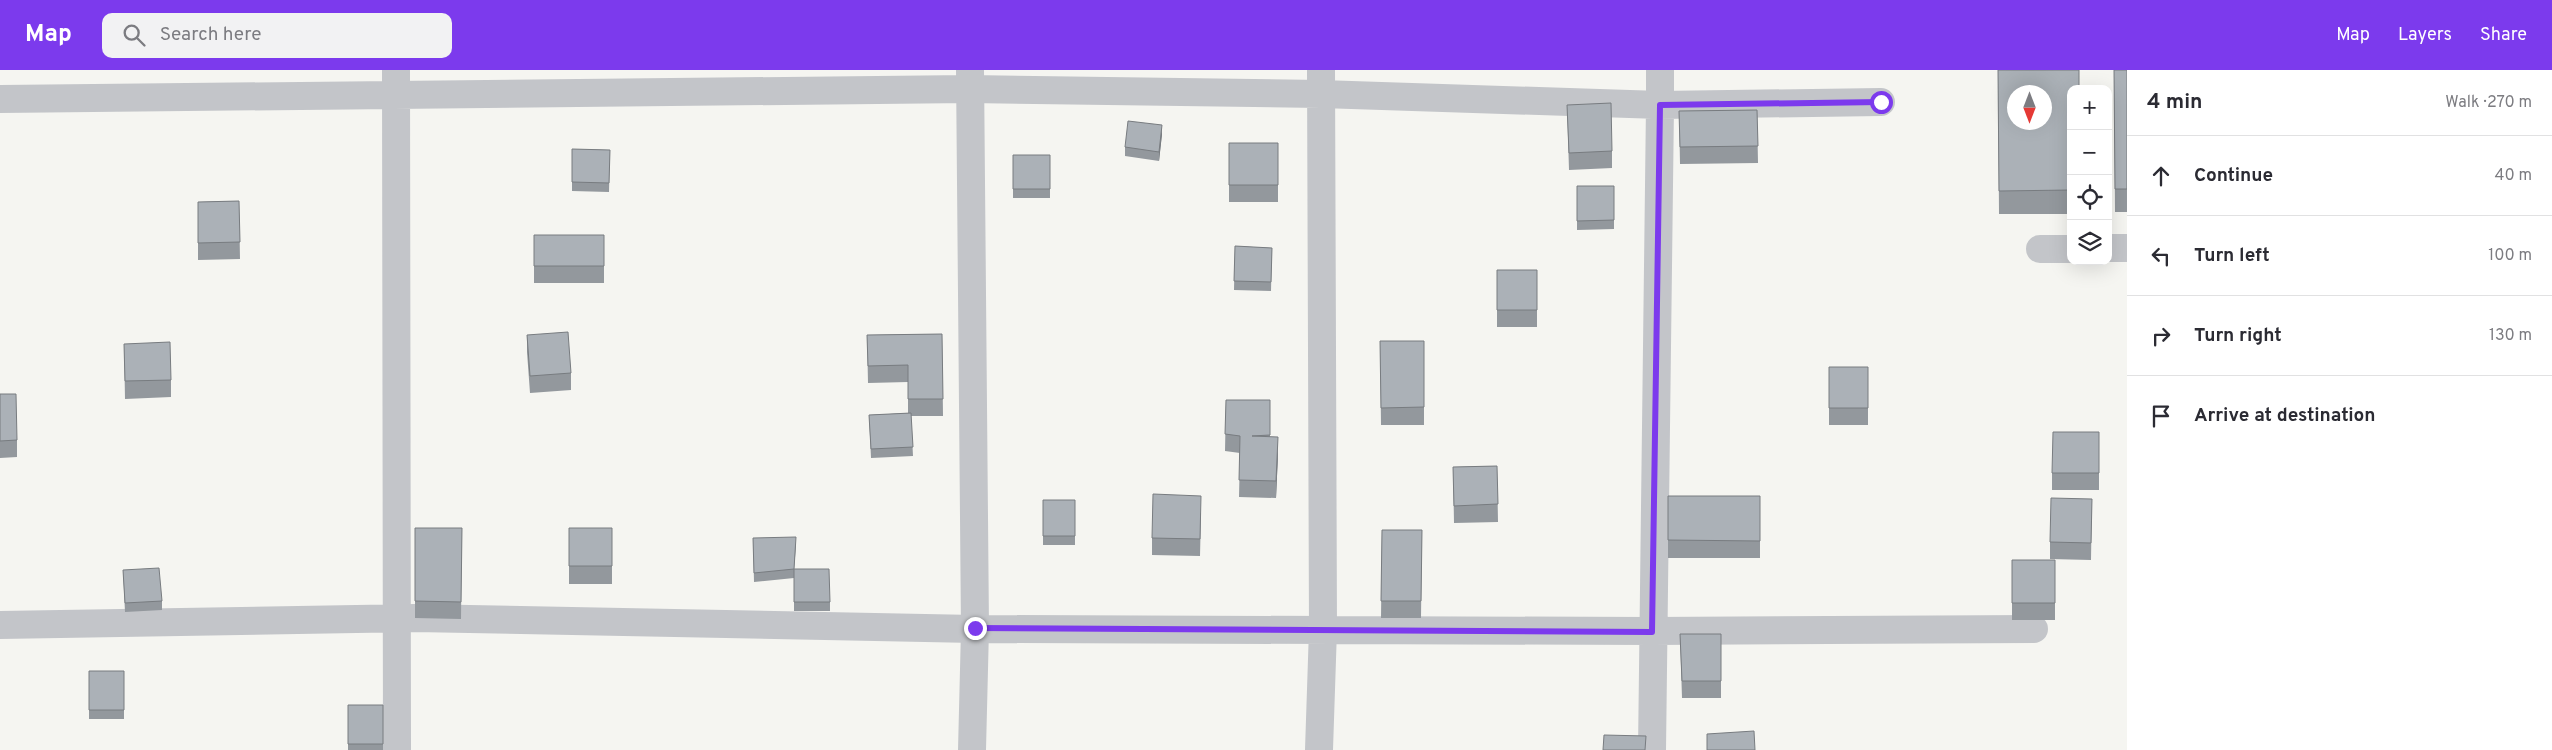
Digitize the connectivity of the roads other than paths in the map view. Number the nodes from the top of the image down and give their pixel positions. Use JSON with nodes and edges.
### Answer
{"nodes":[{"id":1,"x":1660,"y":70,"type":"edge"},
{"id":2,"x":970,"y":80,"type":"edge"},
{"id":3,"x":396,"y":82,"type":"edge"},
{"id":4,"x":1321,"y":82,"type":"edge"},
{"id":5,"x":0,"y":99,"type":"edge"},
{"id":6,"x":1881,"y":102,"type":"dead end"},
{"id":7,"x":1660,"y":105,"type":"junction"},
{"id":8,"x":2112,"y":248,"type":"edge"},
{"id":9,"x":2127,"y":248,"type":"edge"},
{"id":10,"x":2040,"y":249,"type":"dead end"},
{"id":11,"x":2067,"y":249,"type":"edge"},
{"id":12,"x":398,"y":619,"type":"junction"},
{"id":13,"x":0,"y":625,"type":"edge"},
{"id":14,"x":975,"y":628,"type":"junction"},
{"id":15,"x":1323,"y":628,"type":"junction"},
{"id":16,"x":2034,"y":628,"type":"dead end"},
{"id":17,"x":1652,"y":632,"type":"junction"},
{"id":18,"x":397,"y":750,"type":"edge"},
{"id":19,"x":972,"y":750,"type":"edge"},
{"id":20,"x":1319,"y":750,"type":"edge"},
{"id":21,"x":1652,"y":750,"type":"edge"}],
"edges":[{"from":1,"to":7,"type":"street"},
{"from":2,"to":3,"type":"street"},
{"from":2,"to":4,"type":"street"},
{"from":2,"to":14,"type":"street"},
{"from":3,"to":5,"type":"street"},
{"from":3,"to":12,"type":"street"},
{"from":4,"to":7,"type":"street"},
{"from":4,"to":15,"type":"street"},
{"from":6,"to":7,"type":"street"},
{"from":7,"to":17,"type":"street"},
{"from":8,"to":9,"type":"street"},
{"from":10,"to":11,"type":"street"},
{"from":12,"to":13,"type":"street"},
{"from":12,"to":14,"type":"street"},
{"from":12,"to":18,"type":"street"},
{"from":14,"to":15,"type":"street"},
{"from":14,"to":19,"type":"street"},
{"from":15,"to":17,"type":"street"},
{"from":15,"to":20,"type":"street"},
{"from":16,"to":17,"type":"street"},
{"from":17,"to":21,"type":"street"}]}
